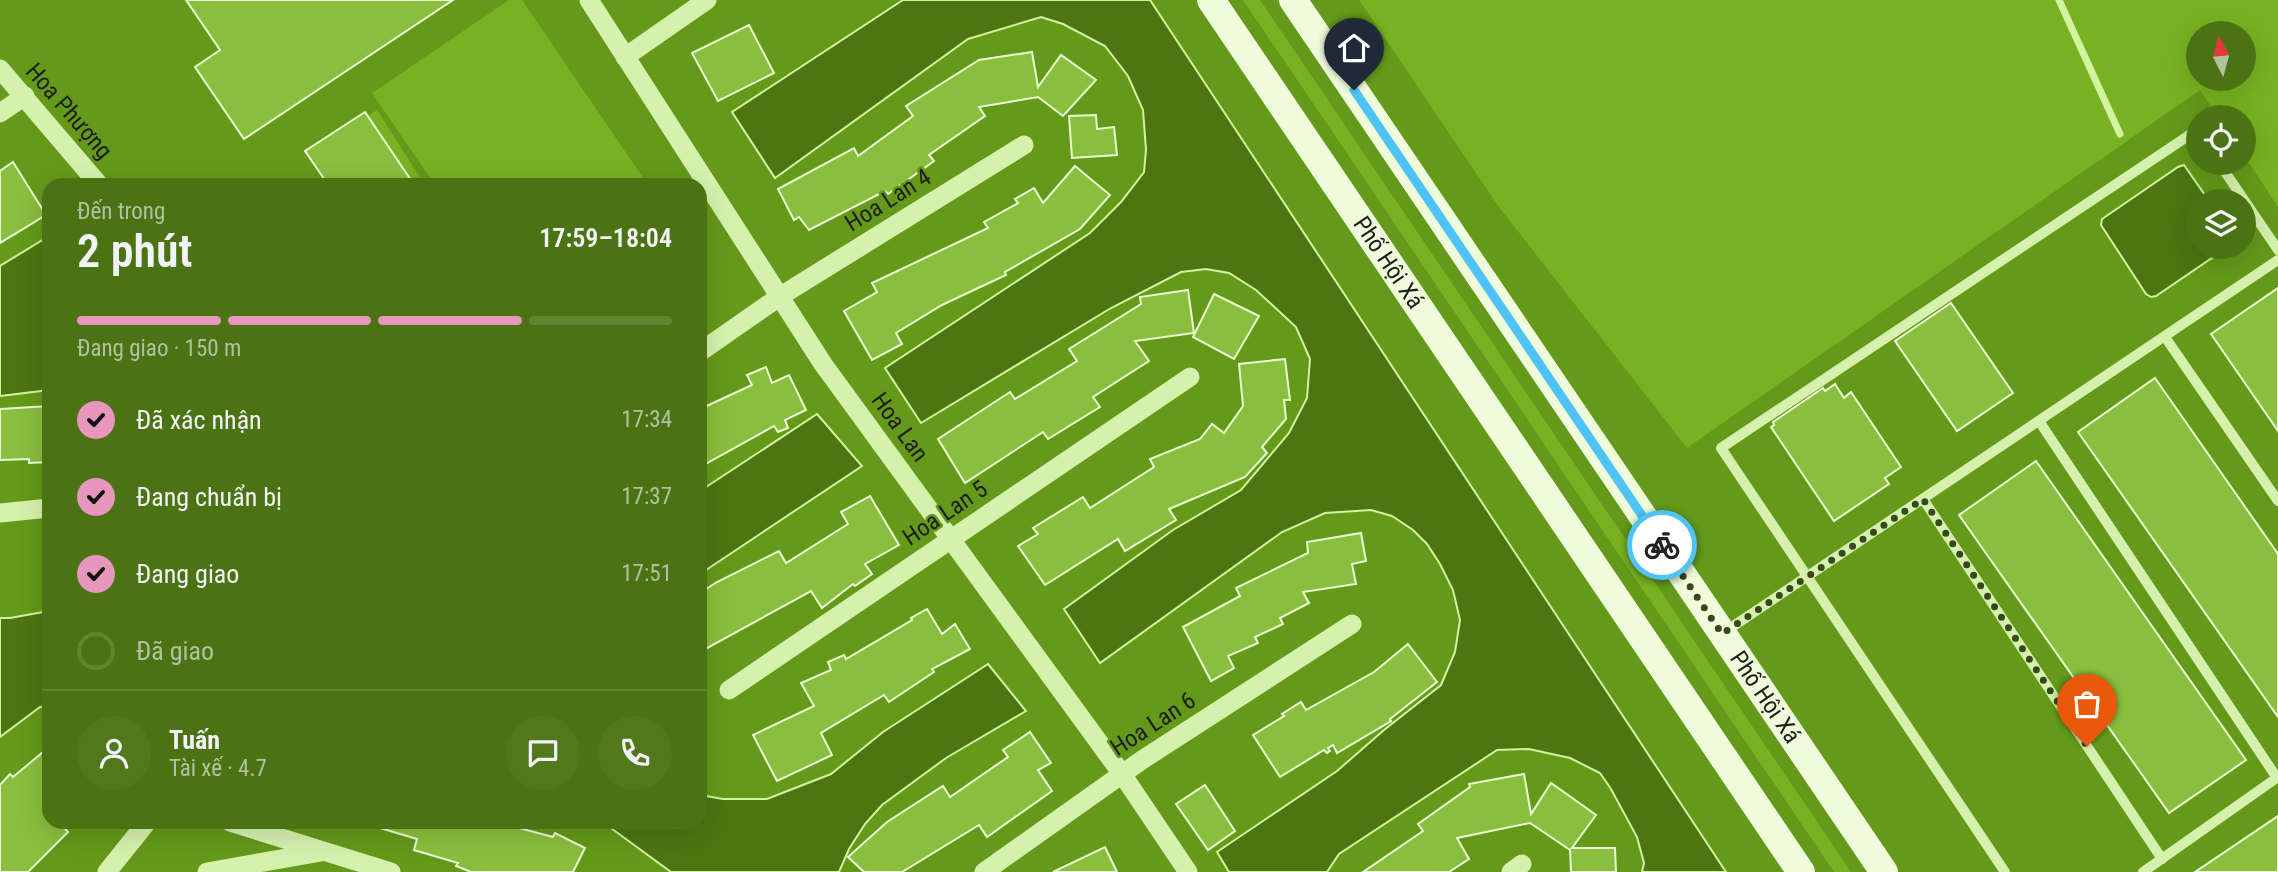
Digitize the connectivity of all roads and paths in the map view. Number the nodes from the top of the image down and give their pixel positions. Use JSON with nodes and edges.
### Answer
{"nodes":[{"id":1,"x":589,"y":0,"type":"edge"},
{"id":2,"x":706,"y":0,"type":"edge"},
{"id":3,"x":1211,"y":0,"type":"edge"},
{"id":4,"x":1293,"y":0,"type":"edge"},
{"id":5,"x":625,"y":57,"type":"junction"},
{"id":6,"x":0,"y":69,"type":"edge"},
{"id":7,"x":25,"y":96,"type":"junction"},
{"id":8,"x":0,"y":113,"type":"edge"},
{"id":9,"x":2186,"y":137,"type":"edge"},
{"id":10,"x":1024,"y":145,"type":"dead end"},
{"id":11,"x":2227,"y":175,"type":"edge"},
{"id":12,"x":93,"y":178,"type":"edge"},
{"id":13,"x":703,"y":178,"type":"edge"},
{"id":14,"x":707,"y":185,"type":"edge"},
{"id":15,"x":2278,"y":250,"type":"edge"},
{"id":16,"x":2278,"y":260,"type":"edge"},
{"id":17,"x":779,"y":297,"type":"junction"},
{"id":18,"x":2165,"y":337,"type":"junction"},
{"id":19,"x":707,"y":347,"type":"edge"},
{"id":20,"x":1190,"y":377,"type":"dead end"},
{"id":21,"x":2039,"y":421,"type":"junction"},
{"id":22,"x":1923,"y":499,"type":"junction"},
{"id":23,"x":2278,"y":501,"type":"edge"},
{"id":24,"x":42,"y":509,"type":"edge"},
{"id":25,"x":0,"y":513,"type":"edge"},
{"id":26,"x":951,"y":537,"type":"junction"},
{"id":27,"x":1808,"y":576,"type":"junction"},
{"id":28,"x":1352,"y":624,"type":"dead end"},
{"id":29,"x":1722,"y":634,"type":"junction"},
{"id":30,"x":729,"y":690,"type":"dead end"},
{"id":31,"x":1122,"y":774,"type":"junction"},
{"id":32,"x":2277,"y":777,"type":"edge"},
{"id":33,"x":141,"y":829,"type":"edge"},
{"id":34,"x":253,"y":829,"type":"edge"},
{"id":35,"x":326,"y":851,"type":"junction"},
{"id":36,"x":2162,"y":859,"type":"junction"},
{"id":37,"x":107,"y":872,"type":"edge"},
{"id":38,"x":207,"y":872,"type":"edge"},
{"id":39,"x":391,"y":872,"type":"edge"},
{"id":40,"x":984,"y":872,"type":"edge"},
{"id":41,"x":1188,"y":872,"type":"edge"},
{"id":42,"x":1801,"y":872,"type":"edge"},
{"id":43,"x":1884,"y":872,"type":"edge"},
{"id":44,"x":2005,"y":872,"type":"edge"},
{"id":45,"x":2143,"y":872,"type":"edge"}],
"edges":[{"from":1,"to":5,"type":"street","name":"Hoa Lan"},
{"from":2,"to":5,"type":"street"},
{"from":3,"to":42,"type":"main road","name":"Phố Hội Xá"},
{"from":4,"to":29,"type":"main road","name":"Phố Hội Xá"},
{"from":5,"to":13,"type":"street","name":"Hoa Lan"},
{"from":6,"to":7,"type":"street","name":"Hoa Phượng"},
{"from":7,"to":8,"type":"street"},
{"from":7,"to":12,"type":"street","name":"Hoa Phượng"},
{"from":9,"to":27,"type":"lane"},
{"from":10,"to":17,"type":"street","name":"Hoa Lan 4"},
{"from":11,"to":15,"type":"lane"},
{"from":14,"to":17,"type":"street","name":"Hoa Lan"},
{"from":16,"to":18,"type":"lane"},
{"from":17,"to":19,"type":"street","name":"Hoa Lan 4"},
{"from":17,"to":26,"type":"street","name":"Hoa Lan"},
{"from":18,"to":21,"type":"lane"},
{"from":18,"to":23,"type":"lane"},
{"from":20,"to":26,"type":"street","name":"Hoa Lan 5"},
{"from":21,"to":22,"type":"lane"},
{"from":21,"to":32,"type":"lane"},
{"from":22,"to":27,"type":"lane"},
{"from":22,"to":36,"type":"lane"},
{"from":24,"to":25,"type":"street"},
{"from":26,"to":30,"type":"street","name":"Hoa Lan 5"},
{"from":26,"to":31,"type":"street","name":"Hoa Lan"},
{"from":27,"to":29,"type":"lane"},
{"from":27,"to":44,"type":"lane"},
{"from":28,"to":31,"type":"street","name":"Hoa Lan 6"},
{"from":29,"to":43,"type":"main road","name":"Phố Hội Xá"},
{"from":31,"to":40,"type":"street","name":"Hoa Lan 6"},
{"from":31,"to":41,"type":"street","name":"Hoa Lan"},
{"from":32,"to":36,"type":"lane"},
{"from":33,"to":37,"type":"street"},
{"from":34,"to":35,"type":"street"},
{"from":35,"to":38,"type":"street"},
{"from":35,"to":39,"type":"street"},
{"from":36,"to":45,"type":"lane"}]}
